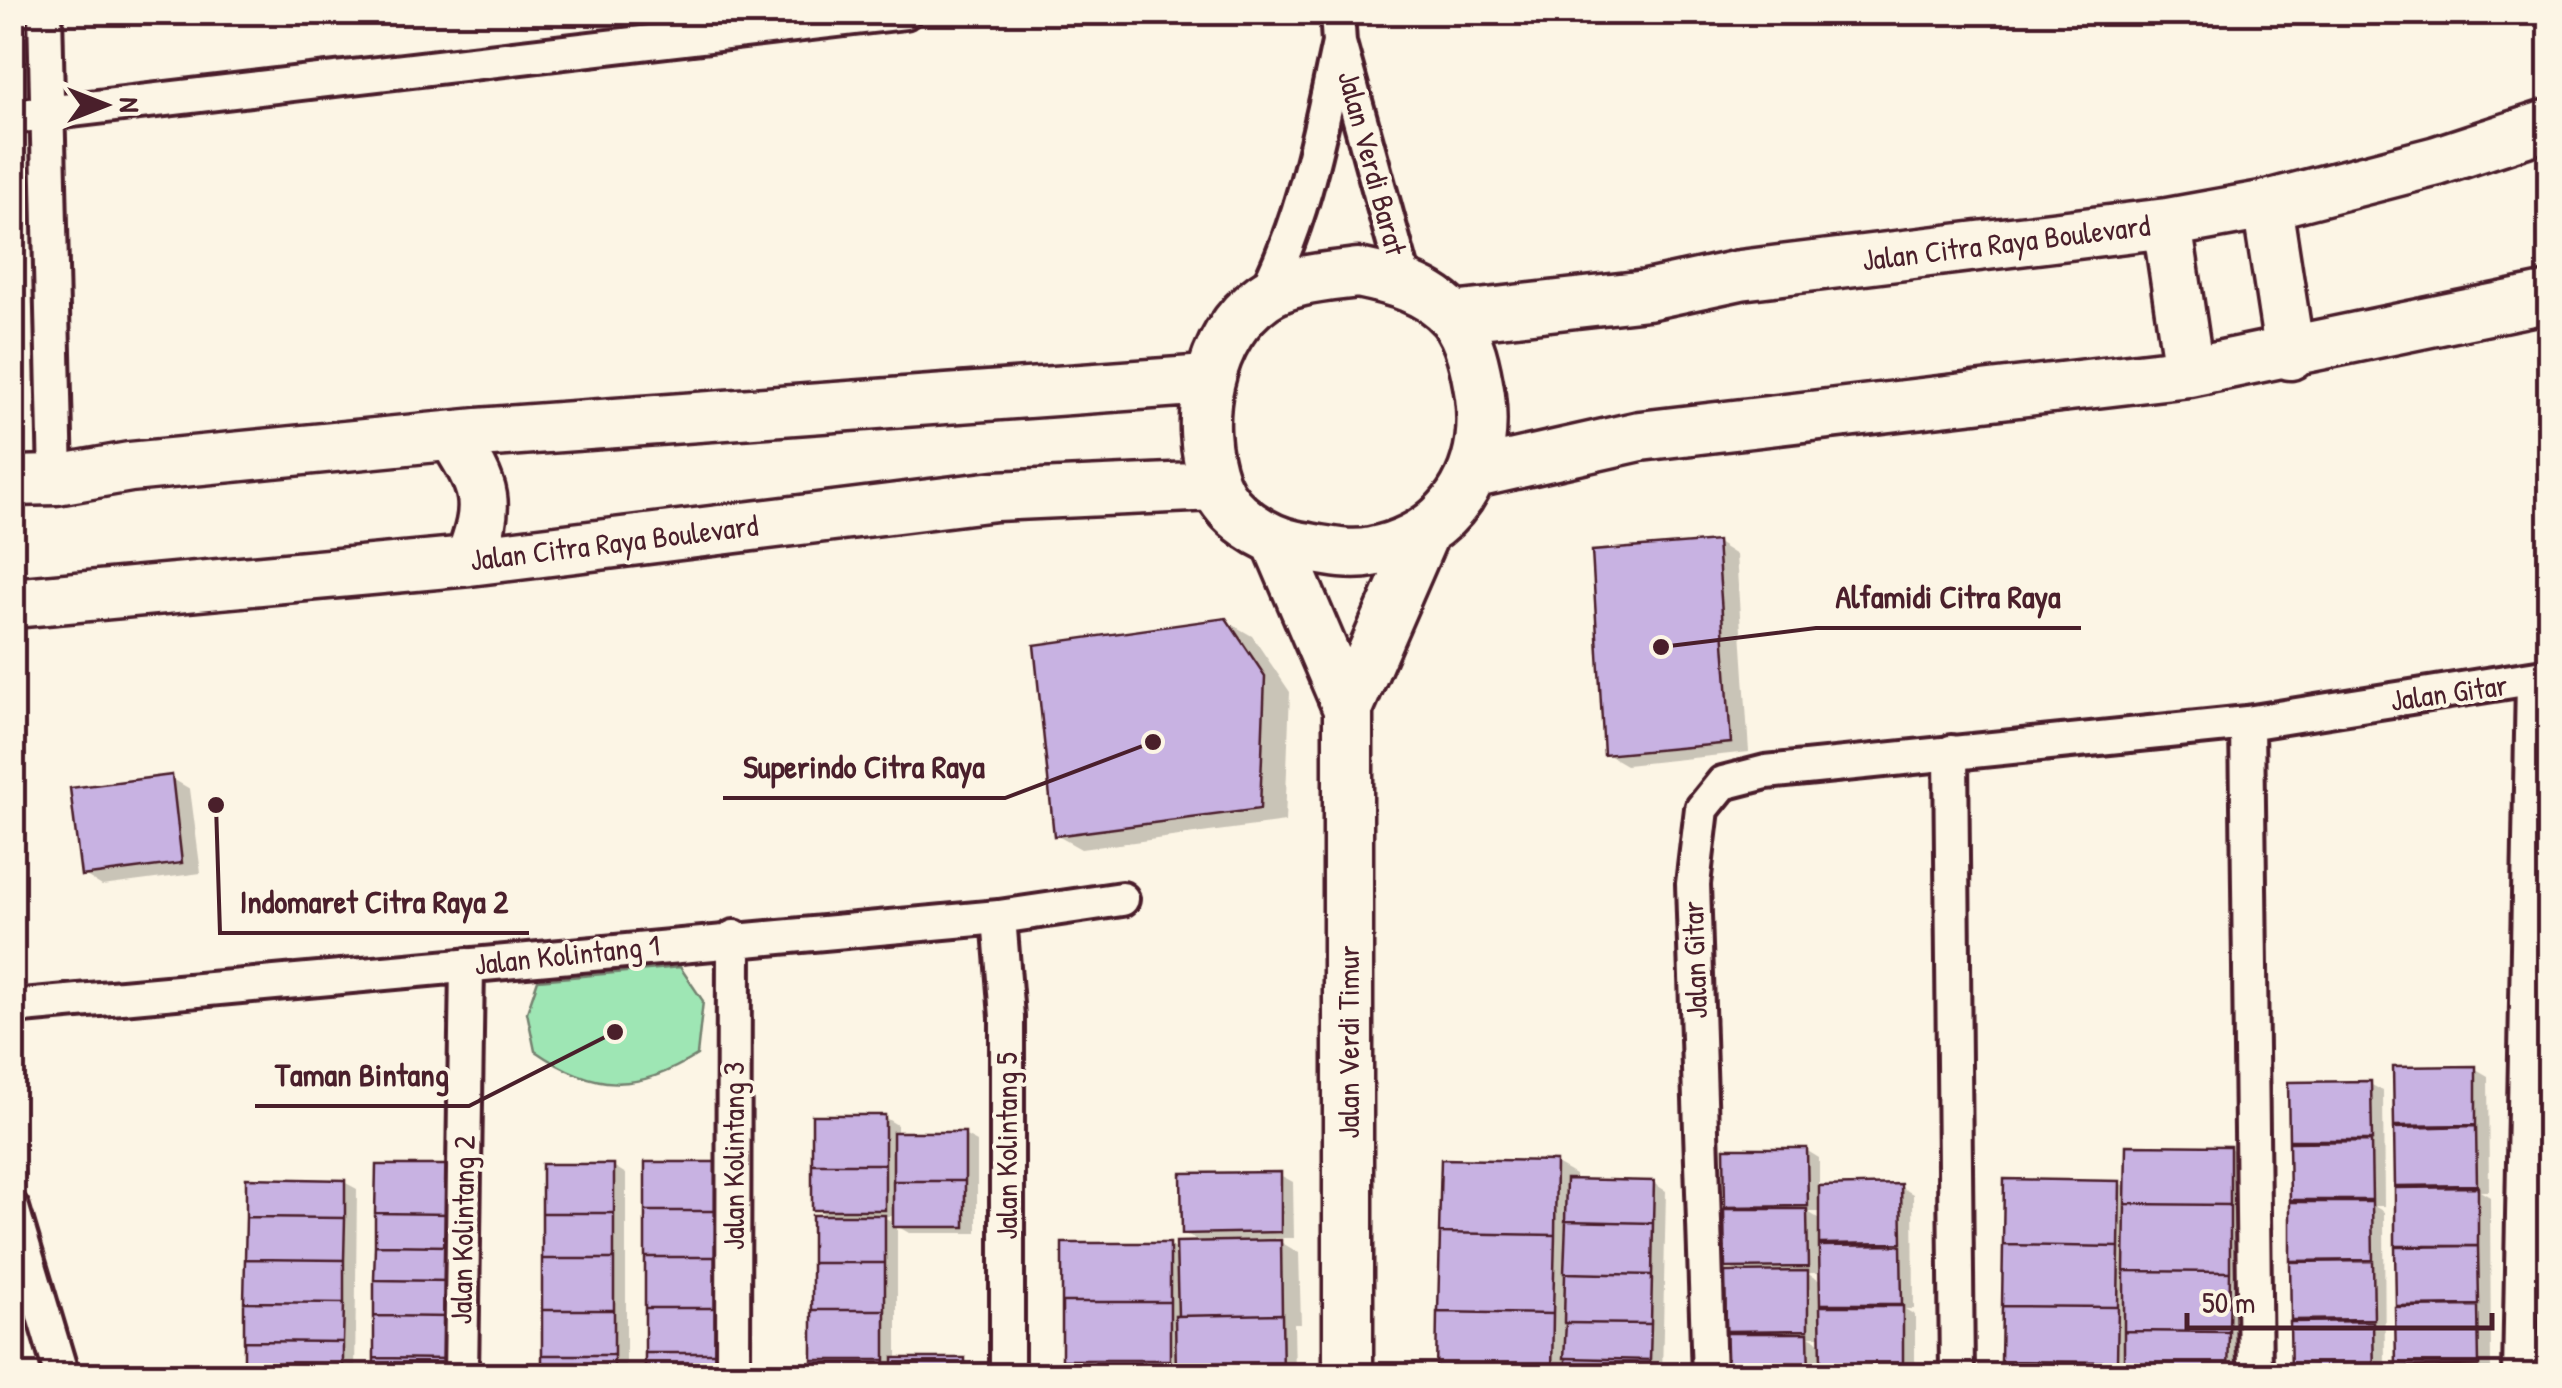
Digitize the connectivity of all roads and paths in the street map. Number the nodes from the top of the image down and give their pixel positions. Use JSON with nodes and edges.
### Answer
{"nodes":[{"id":1,"x":45,"y":12,"type":"edge"},
{"id":2,"x":906,"y":12,"type":"edge"},
{"id":3,"x":1338,"y":28,"type":"edge"},
{"id":4,"x":46,"y":116,"type":"junction"},
{"id":5,"x":12,"y":118,"type":"edge"},
{"id":6,"x":2550,"y":124,"type":"edge"},
{"id":7,"x":2267,"y":205,"type":"junction"},
{"id":8,"x":2167,"y":223,"type":"junction"},
{"id":9,"x":1405,"y":283,"type":"junction"},
{"id":10,"x":1263,"y":297,"type":"junction"},
{"id":11,"x":2550,"y":297,"type":"edge"},
{"id":12,"x":1453,"y":317,"type":"junction"},
{"id":13,"x":2290,"y":355,"type":"junction"},
{"id":14,"x":2189,"y":372,"type":"junction"},
{"id":15,"x":1207,"y":380,"type":"junction"},
{"id":16,"x":453,"y":437,"type":"junction"},
{"id":17,"x":1475,"y":473,"type":"junction"},
{"id":18,"x":34,"y":480,"type":"edge"},
{"id":19,"x":1216,"y":486,"type":"junction"},
{"id":20,"x":1424,"y":534,"type":"junction"},
{"id":21,"x":1277,"y":542,"type":"junction"},
{"id":22,"x":470,"y":561,"type":"junction"},
{"id":23,"x":12,"y":603,"type":"edge"},
{"id":24,"x":2541,"y":678,"type":"edge"},
{"id":25,"x":1348,"y":709,"type":"junction"},
{"id":26,"x":2247,"y":723,"type":"junction"},
{"id":27,"x":1950,"y":752,"type":"junction"},
{"id":28,"x":1122,"y":899,"type":"dead end"},
{"id":29,"x":999,"y":916,"type":"junction"},
{"id":30,"x":734,"y":938,"type":"junction"},
{"id":31,"x":467,"y":965,"type":"junction"},
{"id":32,"x":12,"y":1007,"type":"edge"},
{"id":33,"x":12,"y":1208,"type":"edge"},
{"id":34,"x":62,"y":1376,"type":"edge"},
{"id":35,"x":461,"y":1376,"type":"edge"},
{"id":36,"x":733,"y":1376,"type":"edge"},
{"id":37,"x":1007,"y":1376,"type":"edge"},
{"id":38,"x":1348,"y":1376,"type":"edge"},
{"id":39,"x":1709,"y":1376,"type":"edge"},
{"id":40,"x":1957,"y":1376,"type":"edge"},
{"id":41,"x":2255,"y":1376,"type":"edge"},
{"id":42,"x":2520,"y":1376,"type":"edge"}],
"edges":[{"from":1,"to":4,"type":"street"},
{"from":2,"to":4,"type":"street"},
{"from":3,"to":9,"type":"street","name":"Jalan Verdi Barat"},
{"from":3,"to":10,"type":"street","name":"Jalan Verdi Barat"},
{"from":4,"to":5,"type":"street"},
{"from":4,"to":18,"type":"street"},
{"from":6,"to":7,"type":"main road","name":"Jalan Citra Raya Boulevard"},
{"from":7,"to":8,"type":"main road","name":"Jalan Citra Raya Boulevard"},
{"from":7,"to":13,"type":"main road"},
{"from":8,"to":12,"type":"main road","name":"Jalan Citra Raya Boulevard"},
{"from":8,"to":14,"type":"main road"},
{"from":9,"to":10,"type":"main road"},
{"from":9,"to":12,"type":"main road"},
{"from":10,"to":15,"type":"main road"},
{"from":11,"to":13,"type":"main road"},
{"from":12,"to":17,"type":"main road"},
{"from":13,"to":14,"type":"main road"},
{"from":14,"to":17,"type":"main road"},
{"from":15,"to":16,"type":"main road"},
{"from":15,"to":19,"type":"main road"},
{"from":16,"to":18,"type":"main road"},
{"from":16,"to":22,"type":"main road"},
{"from":17,"to":20,"type":"main road"},
{"from":19,"to":21,"type":"main road"},
{"from":19,"to":22,"type":"main road","name":"Jalan Citra Raya Boulevard"},
{"from":20,"to":21,"type":"main road"},
{"from":20,"to":25,"type":"main road","name":"Jalan Verdi Timur"},
{"from":21,"to":25,"type":"main road","name":"Jalan Verdi Timur"},
{"from":22,"to":23,"type":"main road","name":"Jalan Citra Raya Boulevard"},
{"from":24,"to":26,"type":"street","name":"Jalan Gitar"},
{"from":24,"to":42,"type":"street","name":"Jalan Gitar"},
{"from":25,"to":38,"type":"main road","name":"Jalan Verdi Timur"},
{"from":26,"to":27,"type":"street","name":"Jalan Gitar"},
{"from":26,"to":41,"type":"street"},
{"from":27,"to":39,"type":"street","name":"Jalan Gitar"},
{"from":27,"to":40,"type":"street"},
{"from":28,"to":29,"type":"street","name":"Jalan Kolintang 1"},
{"from":29,"to":30,"type":"street","name":"Jalan Kolintang 1"},
{"from":29,"to":37,"type":"street","name":"Jalan Kolintang 5"},
{"from":30,"to":31,"type":"street","name":"Jalan Kolintang 1"},
{"from":30,"to":36,"type":"street","name":"Jalan Kolintang 3"},
{"from":31,"to":32,"type":"street","name":"Jalan Kolintang 1"},
{"from":31,"to":35,"type":"street","name":"Jalan Kolintang 2"},
{"from":33,"to":34,"type":"street"}]}
